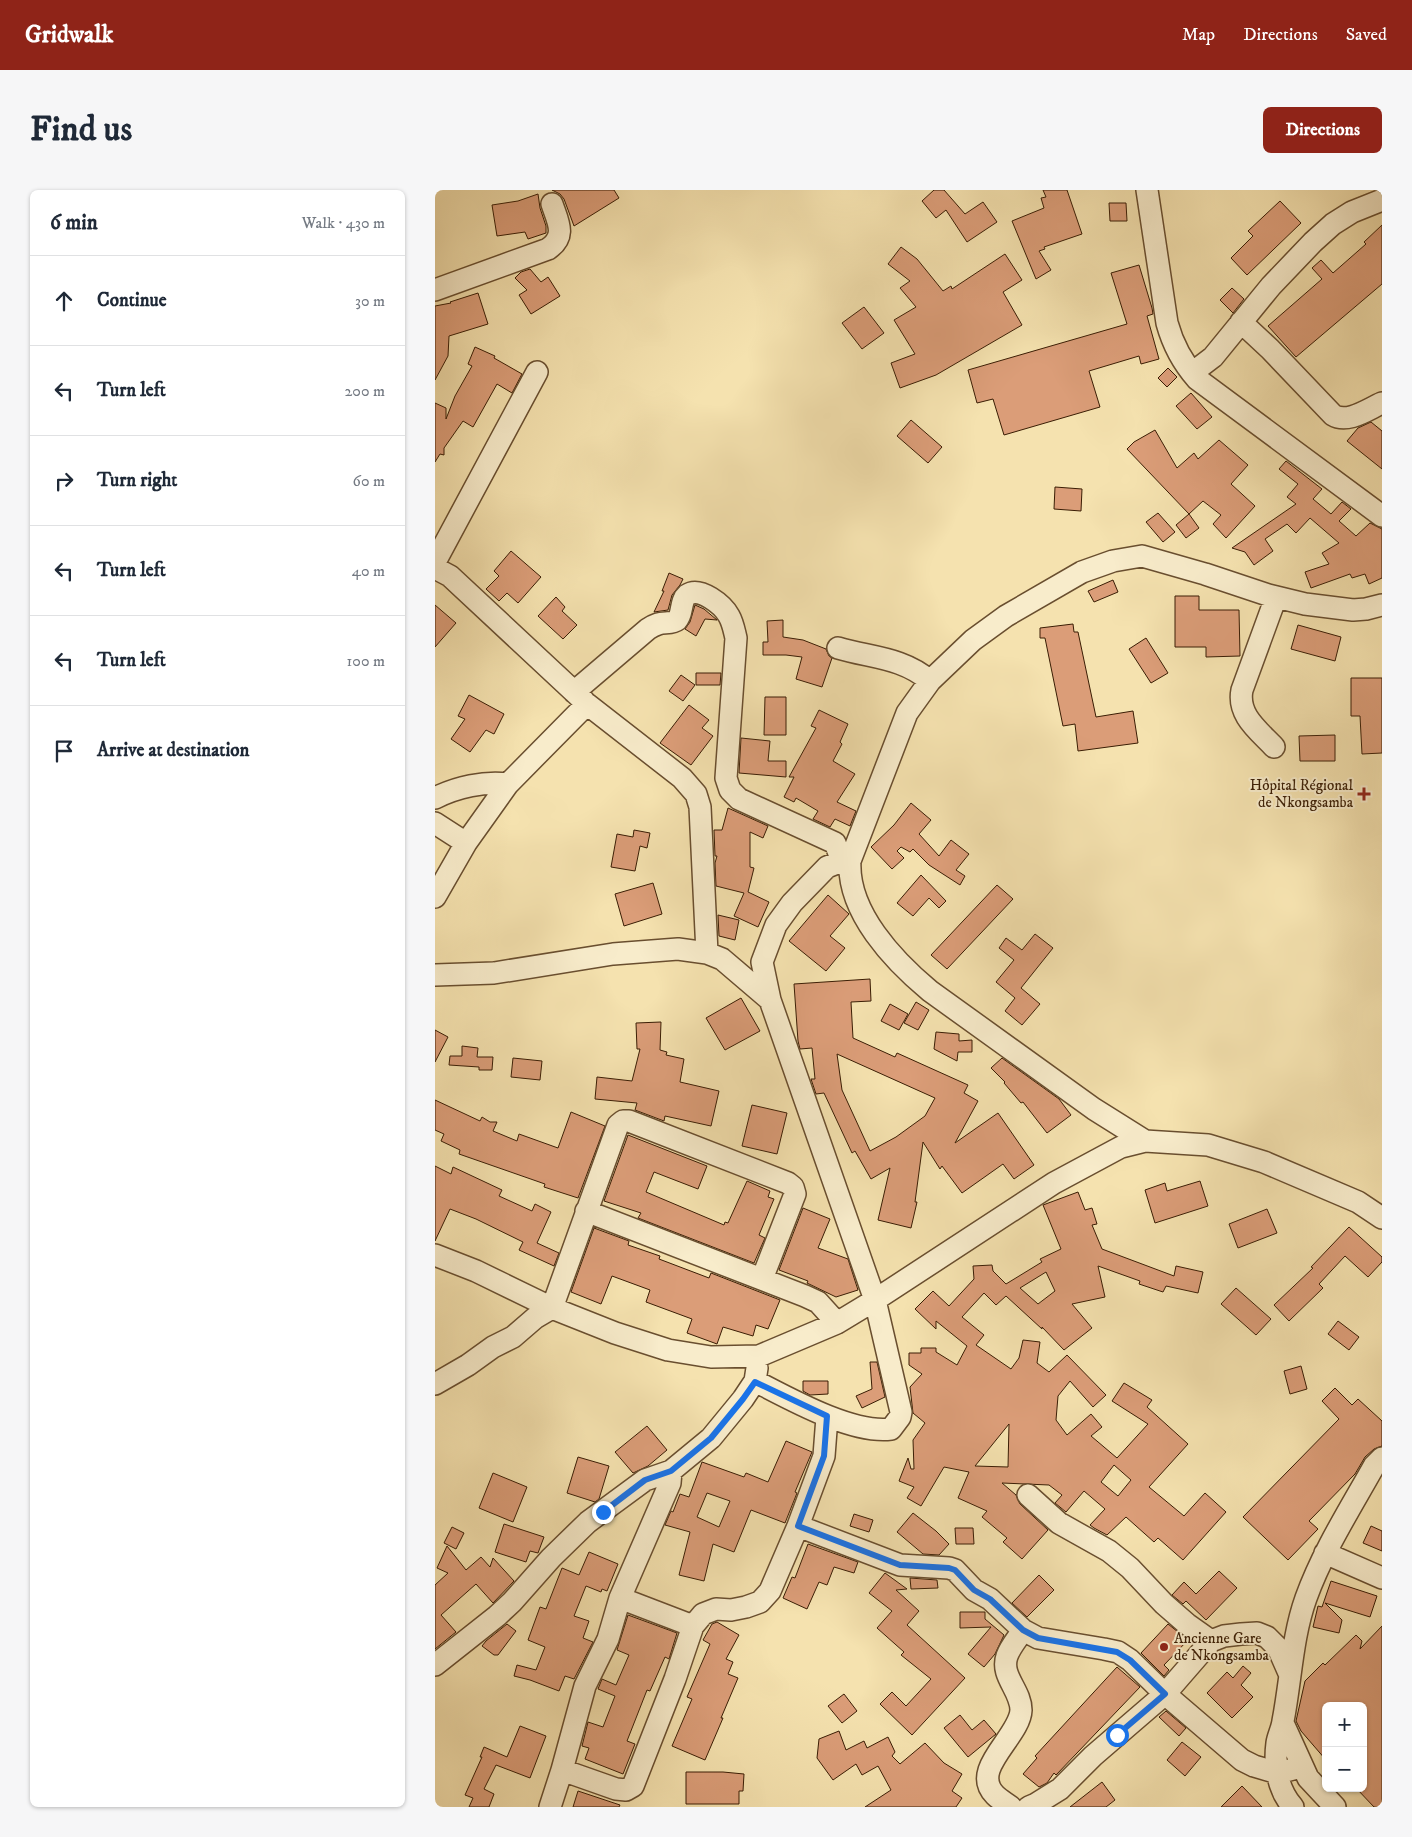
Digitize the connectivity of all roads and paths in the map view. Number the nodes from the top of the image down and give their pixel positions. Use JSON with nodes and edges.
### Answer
{"nodes":[{"id":1,"x":1147,"y":190,"type":"edge"},
{"id":2,"x":1382,"y":200,"type":"edge"},
{"id":3,"x":552,"y":204,"type":"dead end"},
{"id":4,"x":435,"y":290,"type":"edge"},
{"id":5,"x":1241,"y":322,"type":"junction"},
{"id":6,"x":537,"y":372,"type":"dead end"},
{"id":7,"x":1191,"y":373,"type":"junction"},
{"id":8,"x":1382,"y":403,"type":"edge"},
{"id":9,"x":1382,"y":516,"type":"edge"},
{"id":10,"x":435,"y":562,"type":"edge"},
{"id":11,"x":435,"y":568,"type":"edge"},
{"id":12,"x":1268,"y":595,"type":"junction"},
{"id":13,"x":1379,"y":605,"type":"edge"},
{"id":14,"x":838,"y":648,"type":"dead end"},
{"id":15,"x":930,"y":681,"type":"junction"},
{"id":16,"x":580,"y":698,"type":"junction"},
{"id":17,"x":1274,"y":747,"type":"dead end"},
{"id":18,"x":508,"y":784,"type":"junction"},
{"id":19,"x":435,"y":798,"type":"edge"},
{"id":20,"x":435,"y":823,"type":"edge"},
{"id":21,"x":466,"y":843,"type":"junction"},
{"id":22,"x":845,"y":865,"type":"junction"},
{"id":23,"x":435,"y":897,"type":"edge"},
{"id":24,"x":707,"y":953,"type":"junction"},
{"id":25,"x":435,"y":975,"type":"edge"},
{"id":26,"x":770,"y":1000,"type":"junction"},
{"id":27,"x":1145,"y":1141,"type":"junction"},
{"id":28,"x":587,"y":1211,"type":"junction"},
{"id":29,"x":1382,"y":1218,"type":"edge"},
{"id":30,"x":435,"y":1255,"type":"edge"},
{"id":31,"x":762,"y":1280,"type":"junction"},
{"id":32,"x":875,"y":1300,"type":"junction"},
{"id":33,"x":552,"y":1308,"type":"junction"},
{"id":34,"x":837,"y":1323,"type":"junction"},
{"id":35,"x":759,"y":1356,"type":"junction"},
{"id":36,"x":755,"y":1382,"type":"junction"},
{"id":37,"x":435,"y":1384,"type":"edge"},
{"id":38,"x":827,"y":1416,"type":"junction"},
{"id":39,"x":1382,"y":1458,"type":"edge"},
{"id":40,"x":671,"y":1471,"type":"junction"},
{"id":41,"x":1028,"y":1495,"type":"dead end"},
{"id":42,"x":798,"y":1526,"type":"junction"},
{"id":43,"x":1325,"y":1553,"type":"junction"},
{"id":44,"x":1382,"y":1578,"type":"edge"},
{"id":45,"x":620,"y":1598,"type":"junction"},
{"id":46,"x":693,"y":1626,"type":"junction"},
{"id":47,"x":1023,"y":1630,"type":"junction"},
{"id":48,"x":1211,"y":1642,"type":"junction"},
{"id":49,"x":435,"y":1665,"type":"edge"},
{"id":50,"x":1289,"y":1673,"type":"junction"},
{"id":51,"x":1165,"y":1694,"type":"junction"},
{"id":52,"x":1283,"y":1723,"type":"junction"},
{"id":53,"x":1301,"y":1767,"type":"junction"},
{"id":54,"x":562,"y":1770,"type":"junction"},
{"id":55,"x":1278,"y":1773,"type":"junction"},
{"id":56,"x":550,"y":1807,"type":"edge"},
{"id":57,"x":1011,"y":1807,"type":"edge"},
{"id":58,"x":1029,"y":1807,"type":"edge"},
{"id":59,"x":1293,"y":1807,"type":"edge"},
{"id":60,"x":1335,"y":1807,"type":"edge"}],
"edges":[{"from":1,"to":7,"type":"street"},
{"from":2,"to":5,"type":"street"},
{"from":3,"to":4,"type":"street"},
{"from":5,"to":7,"type":"street"},
{"from":5,"to":8,"type":"street"},
{"from":6,"to":10,"type":"street"},
{"from":7,"to":9,"type":"street"},
{"from":11,"to":16,"type":"street"},
{"from":12,"to":13,"type":"street"},
{"from":12,"to":15,"type":"street"},
{"from":12,"to":17,"type":"street"},
{"from":14,"to":15,"type":"street"},
{"from":15,"to":22,"type":"street"},
{"from":16,"to":18,"type":"street"},
{"from":16,"to":22,"type":"street"},
{"from":16,"to":24,"type":"street"},
{"from":18,"to":19,"type":"street"},
{"from":18,"to":21,"type":"street"},
{"from":20,"to":21,"type":"street"},
{"from":21,"to":23,"type":"street"},
{"from":22,"to":26,"type":"street"},
{"from":22,"to":27,"type":"street"},
{"from":24,"to":25,"type":"street"},
{"from":24,"to":26,"type":"street"},
{"from":26,"to":32,"type":"street"},
{"from":27,"to":29,"type":"street"},
{"from":27,"to":32,"type":"street"},
{"from":28,"to":31,"type":"street"},
{"from":28,"to":31,"type":"street"},
{"from":28,"to":33,"type":"street"},
{"from":30,"to":33,"type":"street"},
{"from":31,"to":34,"type":"street"},
{"from":32,"to":34,"type":"street"},
{"from":32,"to":38,"type":"street"},
{"from":33,"to":35,"type":"street"},
{"from":33,"to":37,"type":"street"},
{"from":34,"to":35,"type":"street"},
{"from":35,"to":36,"type":"street"},
{"from":36,"to":38,"type":"street"},
{"from":36,"to":40,"type":"street"},
{"from":38,"to":42,"type":"street"},
{"from":39,"to":43,"type":"street"},
{"from":40,"to":45,"type":"street"},
{"from":40,"to":49,"type":"street"},
{"from":41,"to":48,"type":"street"},
{"from":42,"to":46,"type":"street"},
{"from":42,"to":47,"type":"street"},
{"from":43,"to":44,"type":"street"},
{"from":43,"to":50,"type":"street"},
{"from":45,"to":46,"type":"street"},
{"from":45,"to":54,"type":"street"},
{"from":46,"to":54,"type":"street"},
{"from":47,"to":51,"type":"street"},
{"from":47,"to":57,"type":"street"},
{"from":48,"to":50,"type":"street"},
{"from":48,"to":51,"type":"street"},
{"from":50,"to":52,"type":"street"},
{"from":51,"to":55,"type":"street"},
{"from":51,"to":58,"type":"street"},
{"from":52,"to":53,"type":"street"},
{"from":52,"to":55,"type":"street"},
{"from":53,"to":55,"type":"street"},
{"from":53,"to":60,"type":"street"},
{"from":54,"to":56,"type":"street"},
{"from":55,"to":59,"type":"street"}]}
